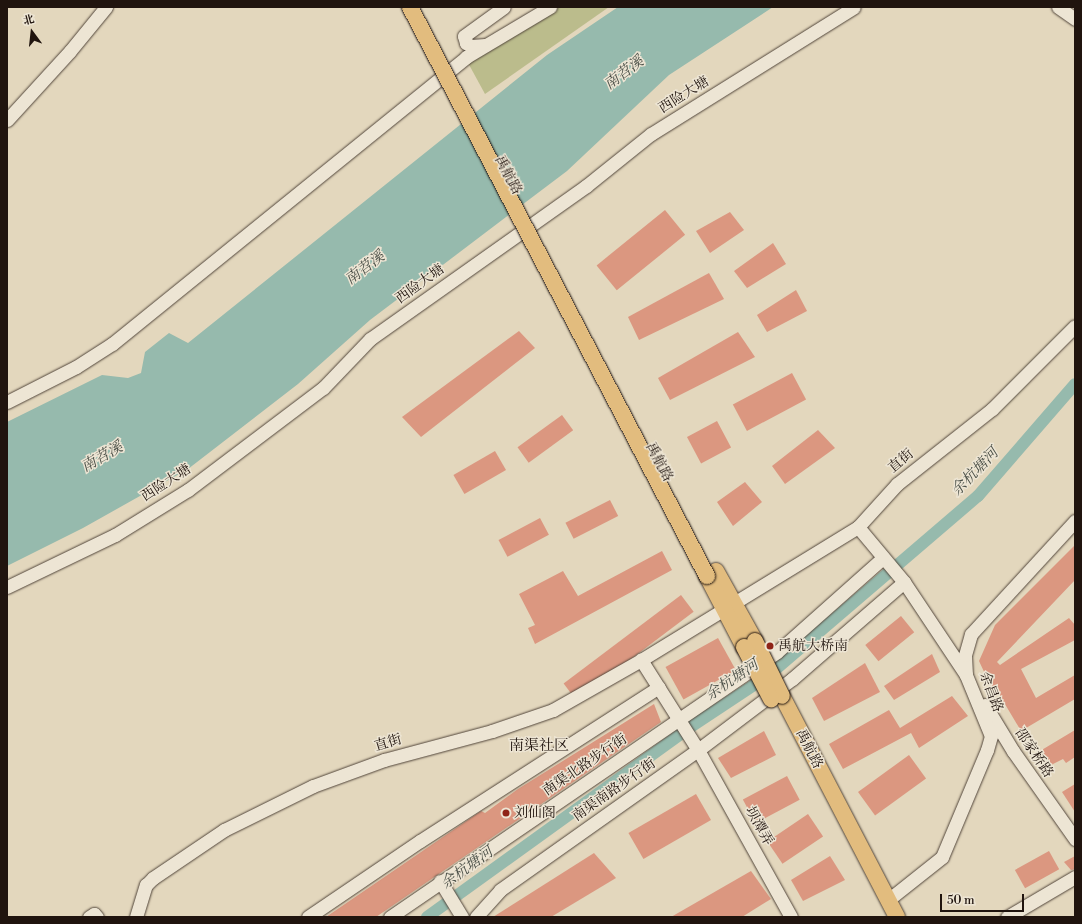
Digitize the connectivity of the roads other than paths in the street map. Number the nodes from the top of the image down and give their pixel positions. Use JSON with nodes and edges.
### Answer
{"nodes":[{"id":1,"x":106,"y":7,"type":"edge"},
{"id":2,"x":410,"y":7,"type":"edge"},
{"id":3,"x":420,"y":7,"type":"edge"},
{"id":4,"x":504,"y":7,"type":"edge"},
{"id":5,"x":550,"y":7,"type":"edge"},
{"id":6,"x":854,"y":7,"type":"edge"},
{"id":7,"x":1058,"y":7,"type":"edge"},
{"id":8,"x":1075,"y":19,"type":"edge"},
{"id":9,"x":487,"y":45,"type":"junction"},
{"id":10,"x":7,"y":120,"type":"edge"},
{"id":11,"x":1075,"y":326,"type":"edge"},
{"id":12,"x":7,"y":402,"type":"edge"},
{"id":13,"x":1075,"y":521,"type":"edge"},
{"id":14,"x":858,"y":527,"type":"junction"},
{"id":15,"x":883,"y":558,"type":"junction"},
{"id":16,"x":712,"y":573,"type":"junction"},
{"id":17,"x":904,"y":582,"type":"junction"},
{"id":18,"x":7,"y":587,"type":"edge"},
{"id":19,"x":730,"y":607,"type":"junction"},
{"id":20,"x":641,"y":660,"type":"junction"},
{"id":21,"x":966,"y":675,"type":"junction"},
{"id":22,"x":659,"y":688,"type":"junction"},
{"id":23,"x":777,"y":698,"type":"junction"},
{"id":24,"x":681,"y":722,"type":"junction"},
{"id":25,"x":698,"y":750,"type":"junction"},
{"id":26,"x":1075,"y":840,"type":"edge"},
{"id":27,"x":1075,"y":877,"type":"edge"},
{"id":28,"x":440,"y":881,"type":"junction"},
{"id":29,"x":888,"y":900,"type":"junction"},
{"id":30,"x":136,"y":917,"type":"edge"},
{"id":31,"x":308,"y":917,"type":"edge"},
{"id":32,"x":390,"y":917,"type":"edge"},
{"id":33,"x":462,"y":917,"type":"edge"},
{"id":34,"x":476,"y":917,"type":"edge"},
{"id":35,"x":791,"y":917,"type":"edge"},
{"id":36,"x":886,"y":917,"type":"edge"},
{"id":37,"x":897,"y":917,"type":"edge"},
{"id":38,"x":1007,"y":917,"type":"edge"}],
"edges":[{"from":1,"to":10,"type":"street"},
{"from":2,"to":16,"type":"main road","bridge":true},
{"from":3,"to":16,"type":"main road","name":"禹航路"},
{"from":4,"to":9,"type":"street"},
{"from":5,"to":9,"type":"street"},
{"from":6,"to":18,"type":"street","name":"西险大塘"},
{"from":7,"to":8,"type":"street"},
{"from":9,"to":12,"type":"street"},
{"from":11,"to":14,"type":"street","name":"直街"},
{"from":13,"to":21,"type":"street","name":"余昌路"},
{"from":14,"to":15,"type":"street","name":"邵家桥路"},
{"from":14,"to":19,"type":"street","name":"直街"},
{"from":15,"to":17,"type":"street","name":"邵家桥路"},
{"from":15,"to":24,"type":"street","name":"南渠北路步行街"},
{"from":16,"to":19,"type":"main road","name":"禹航路"},
{"from":17,"to":21,"type":"street","name":"邵家桥路"},
{"from":17,"to":25,"type":"street","name":"南渠南路步行街"},
{"from":19,"to":20,"type":"street","name":"直街"},
{"from":19,"to":23,"type":"main road","name":"禹航路","bridge":true},
{"from":20,"to":22,"type":"street","name":"坝潭弄"},
{"from":20,"to":30,"type":"street","name":"直街"},
{"from":21,"to":26,"type":"street","name":"邵家桥路"},
{"from":21,"to":29,"type":"street","name":"余昌路"},
{"from":22,"to":24,"type":"street","name":"坝潭弄"},
{"from":22,"to":31,"type":"street"},
{"from":23,"to":29,"type":"main road","name":"禹航路"},
{"from":23,"to":36,"type":"main road","name":"禹航路"},
{"from":24,"to":25,"type":"street","name":"坝潭弄"},
{"from":24,"to":28,"type":"street","name":"南渠北路步行街"},
{"from":25,"to":34,"type":"street","name":"南渠南路步行街"},
{"from":25,"to":35,"type":"street","name":"坝潭弄"},
{"from":27,"to":38,"type":"street"},
{"from":28,"to":32,"type":"street","name":"南渠北路步行街"},
{"from":28,"to":33,"type":"street"},
{"from":29,"to":37,"type":"main road","name":"禹航路"}]}
